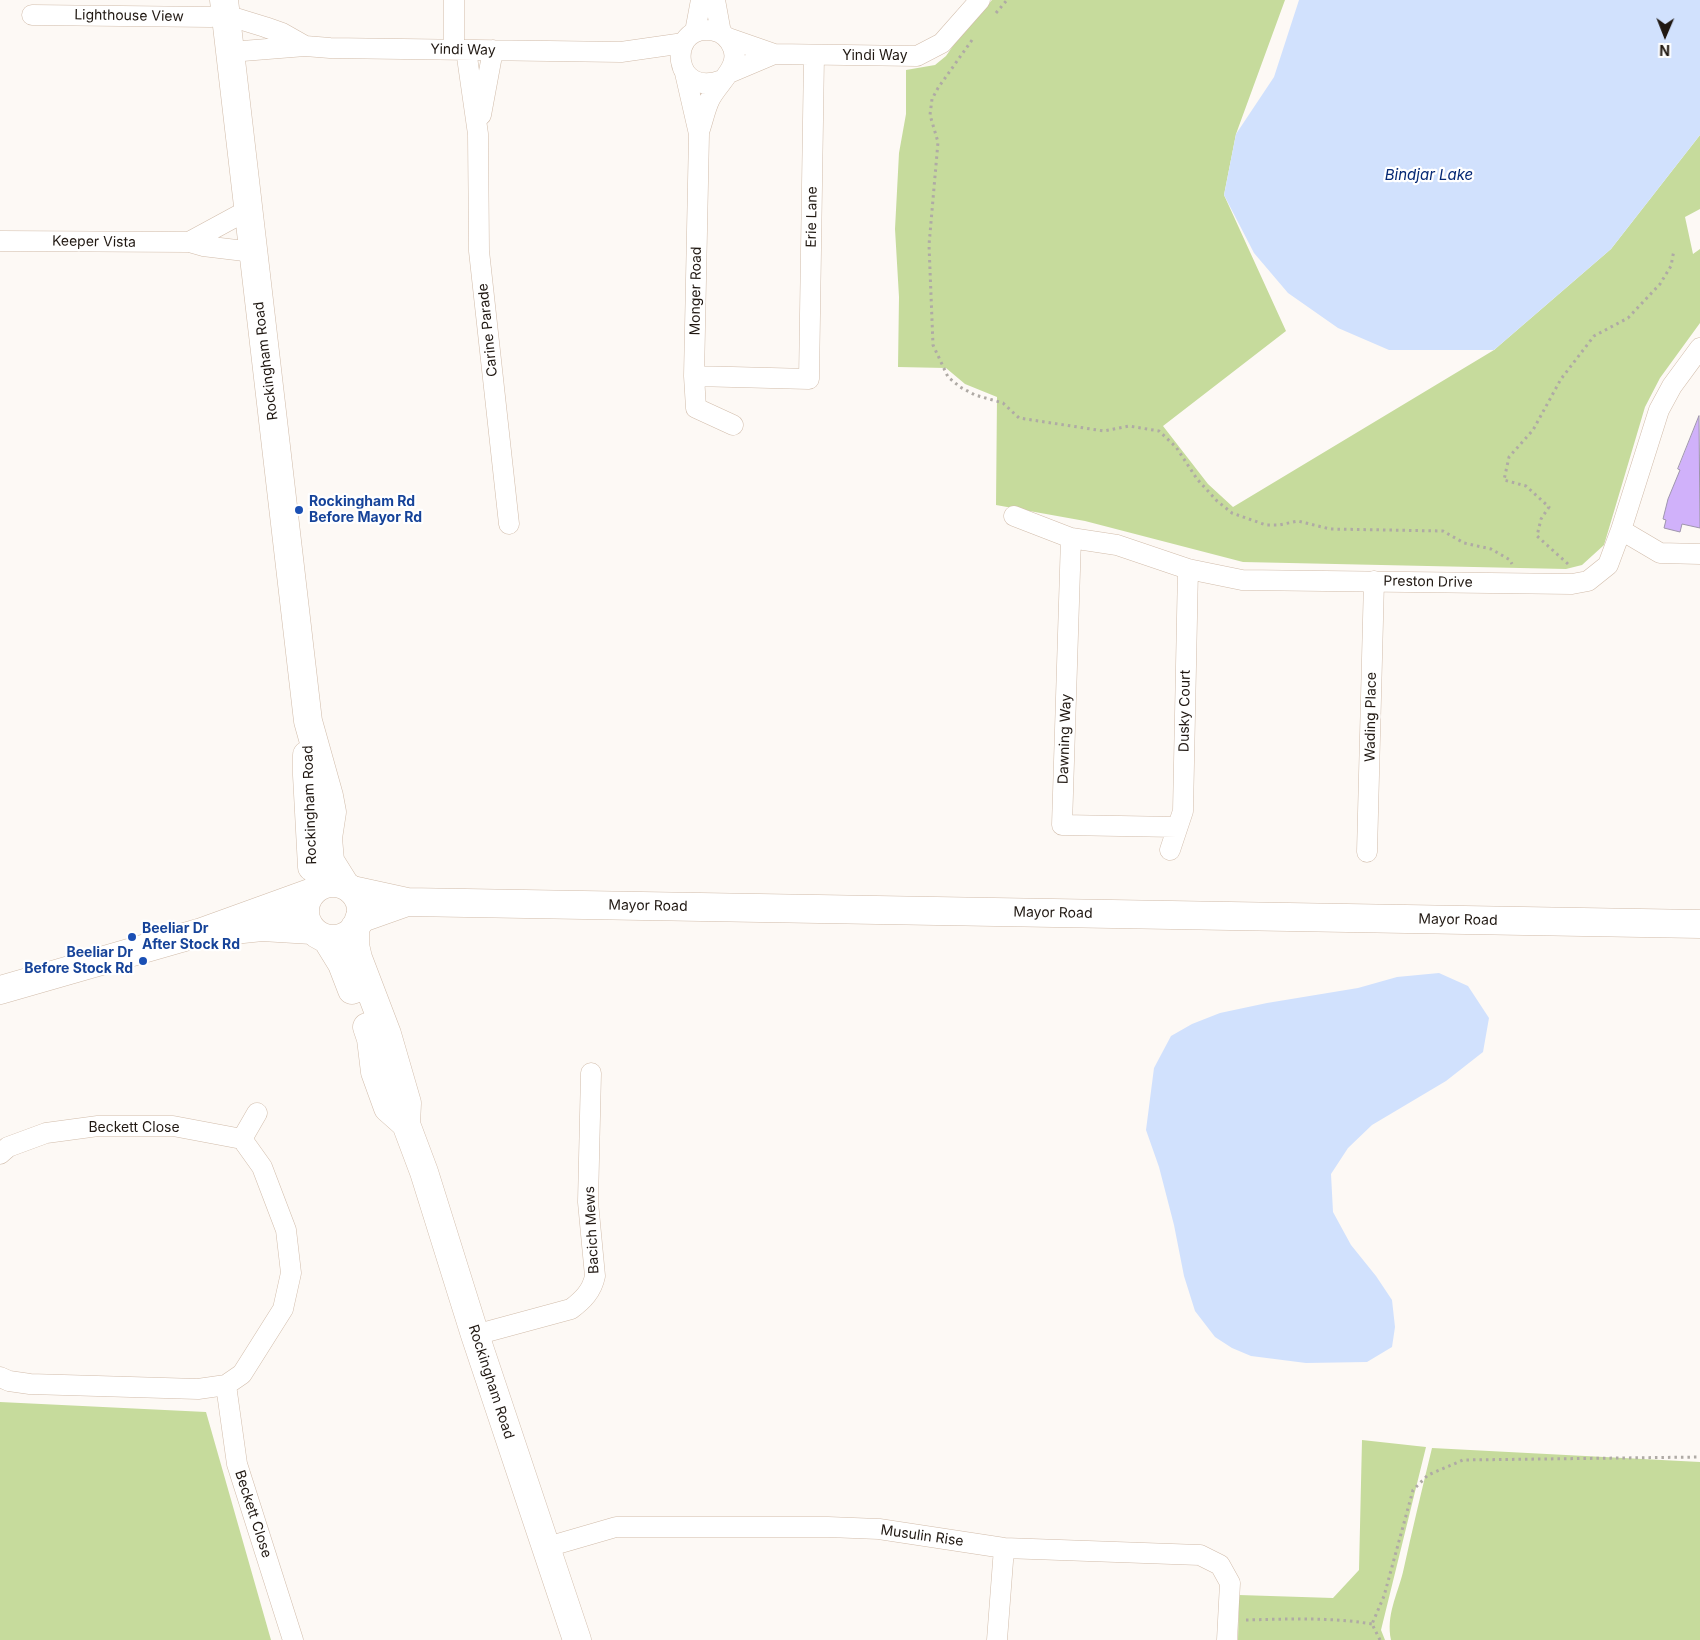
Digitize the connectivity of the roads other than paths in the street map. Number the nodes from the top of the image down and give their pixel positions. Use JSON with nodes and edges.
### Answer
{"nodes":[{"id":1,"x":454,"y":0,"type":"edge"},
{"id":2,"x":701,"y":0,"type":"edge"},
{"id":3,"x":715,"y":0,"type":"edge"},
{"id":4,"x":980,"y":0,"type":"edge"},
{"id":5,"x":225,"y":8,"type":"edge"},
{"id":6,"x":32,"y":15,"type":"dead end"},
{"id":7,"x":724,"y":36,"type":"junction"},
{"id":8,"x":690,"y":38,"type":"junction"},
{"id":9,"x":305,"y":46,"type":"junction"},
{"id":10,"x":460,"y":50,"type":"junction"},
{"id":11,"x":492,"y":50,"type":"junction"},
{"id":12,"x":230,"y":52,"type":"junction"},
{"id":13,"x":621,"y":52,"type":"junction"},
{"id":14,"x":774,"y":54,"type":"junction"},
{"id":15,"x":814,"y":56,"type":"junction"},
{"id":16,"x":683,"y":69,"type":"junction"},
{"id":17,"x":725,"y":77,"type":"junction"},
{"id":18,"x":478,"y":134,"type":"junction"},
{"id":19,"x":699,"y":134,"type":"junction"},
{"id":20,"x":248,"y":210,"type":"junction"},
{"id":21,"x":0,"y":240,"type":"edge"},
{"id":22,"x":188,"y":242,"type":"junction"},
{"id":23,"x":253,"y":252,"type":"junction"},
{"id":24,"x":1700,"y":348,"type":"edge"},
{"id":25,"x":694,"y":376,"type":"junction"},
{"id":26,"x":733,"y":425,"type":"dead end"},
{"id":27,"x":1014,"y":516,"type":"dead end"},
{"id":28,"x":509,"y":524,"type":"dead end"},
{"id":29,"x":1621,"y":530,"type":"junction"},
{"id":30,"x":1071,"y":538,"type":"junction"},
{"id":31,"x":1700,"y":554,"type":"edge"},
{"id":32,"x":1188,"y":569,"type":"junction"},
{"id":33,"x":1374,"y":581,"type":"junction"},
{"id":34,"x":308,"y":721,"type":"junction"},
{"id":35,"x":1177,"y":828,"type":"junction"},
{"id":36,"x":1170,"y":850,"type":"dead end"},
{"id":37,"x":1367,"y":852,"type":"dead end"},
{"id":38,"x":349,"y":888,"type":"junction"},
{"id":39,"x":312,"y":891,"type":"junction"},
{"id":40,"x":407,"y":902,"type":"junction"},
{"id":41,"x":357,"y":923,"type":"junction"},
{"id":42,"x":1700,"y":924,"type":"edge"},
{"id":43,"x":202,"y":932,"type":"junction"},
{"id":44,"x":319,"y":934,"type":"junction"},
{"id":45,"x":0,"y":990,"type":"edge"},
{"id":46,"x":591,"y":1072,"type":"dead end"},
{"id":47,"x":256,"y":1113,"type":"dead end"},
{"id":48,"x":406,"y":1124,"type":"junction"},
{"id":49,"x":242,"y":1140,"type":"junction"},
{"id":50,"x":0,"y":1154,"type":"edge"},
{"id":51,"x":475,"y":1335,"type":"junction"},
{"id":52,"x":0,"y":1377,"type":"edge"},
{"id":53,"x":226,"y":1385,"type":"junction"},
{"id":54,"x":547,"y":1547,"type":"junction"},
{"id":55,"x":1004,"y":1548,"type":"junction"},
{"id":56,"x":293,"y":1640,"type":"edge"},
{"id":57,"x":577,"y":1640,"type":"edge"},
{"id":58,"x":997,"y":1640,"type":"edge"},
{"id":59,"x":1227,"y":1640,"type":"edge"}],
"edges":[{"from":1,"to":10,"type":"street","name":"Carine Parade"},
{"from":2,"to":8,"type":"street"},
{"from":3,"to":7,"type":"street"},
{"from":4,"to":15,"type":"street","name":"Yindi Way"},
{"from":5,"to":6,"type":"street","name":"Lighthouse View"},
{"from":5,"to":9,"type":"street","name":"Yindi Way"},
{"from":5,"to":12,"type":"main road","name":"Rockingham Road"},
{"from":7,"to":8,"type":"street","name":"Yindi Way"},
{"from":7,"to":14,"type":"street","name":"Yindi Way"},
{"from":7,"to":17,"type":"street"},
{"from":8,"to":13,"type":"street","name":"Yindi Way"},
{"from":8,"to":16,"type":"street"},
{"from":9,"to":10,"type":"street","name":"Yindi Way"},
{"from":9,"to":12,"type":"street","name":"Yindi Way"},
{"from":10,"to":11,"type":"street","name":"Yindi Way"},
{"from":10,"to":18,"type":"street","name":"Carine Parade"},
{"from":11,"to":13,"type":"street","name":"Yindi Way"},
{"from":11,"to":18,"type":"street","name":"Carine Parade"},
{"from":12,"to":20,"type":"main road","name":"Rockingham Road"},
{"from":13,"to":16,"type":"street","name":"Yindi Way"},
{"from":14,"to":15,"type":"street","name":"Yindi Way"},
{"from":14,"to":17,"type":"street","name":"Yindi Way"},
{"from":15,"to":25,"type":"street","name":"Erie Lane"},
{"from":16,"to":17,"type":"street","name":"Yindi Way"},
{"from":16,"to":19,"type":"street","name":"Monger Road"},
{"from":17,"to":19,"type":"street","name":"Monger Road"},
{"from":18,"to":28,"type":"street","name":"Carine Parade"},
{"from":19,"to":25,"type":"street","name":"Monger Road"},
{"from":20,"to":22,"type":"street","name":"Keeper Vista"},
{"from":20,"to":23,"type":"main road","name":"Rockingham Road"},
{"from":21,"to":22,"type":"street","name":"Keeper Vista"},
{"from":22,"to":23,"type":"street","name":"Keeper Vista"},
{"from":23,"to":34,"type":"main road","name":"Rockingham Road"},
{"from":24,"to":29,"type":"street"},
{"from":25,"to":26,"type":"street","name":"Monger Road"},
{"from":27,"to":30,"type":"street","name":"Preston Drive"},
{"from":29,"to":31,"type":"street"},
{"from":29,"to":33,"type":"street","name":"Preston Drive"},
{"from":30,"to":32,"type":"street","name":"Preston Drive"},
{"from":30,"to":35,"type":"street","name":"Dawning Way"},
{"from":32,"to":33,"type":"street","name":"Preston Drive"},
{"from":32,"to":35,"type":"street","name":"Dusky Court"},
{"from":33,"to":37,"type":"street","name":"Wading Place"},
{"from":34,"to":38,"type":"main road","name":"Rockingham Road"},
{"from":34,"to":39,"type":"main road","name":"Rockingham Road"},
{"from":35,"to":36,"type":"street","name":"Dusky Court"},
{"from":38,"to":39,"type":"main road"},
{"from":38,"to":40,"type":"main road","name":"Mayor Road"},
{"from":38,"to":41,"type":"main road"},
{"from":39,"to":43,"type":"main road"},
{"from":39,"to":44,"type":"main road"},
{"from":40,"to":41,"type":"main road","name":"Mayor Road"},
{"from":40,"to":42,"type":"main road","name":"Mayor Road"},
{"from":41,"to":44,"type":"main road"},
{"from":41,"to":48,"type":"main road","name":"Rockingham Road"},
{"from":43,"to":44,"type":"main road"},
{"from":43,"to":45,"type":"main road"},
{"from":44,"to":48,"type":"main road","name":"Rockingham Road"},
{"from":46,"to":51,"type":"street","name":"Bacich Mews"},
{"from":47,"to":49,"type":"street"},
{"from":48,"to":51,"type":"main road","name":"Rockingham Road"},
{"from":49,"to":50,"type":"street","name":"Beckett Close"},
{"from":49,"to":53,"type":"street"},
{"from":51,"to":54,"type":"main road","name":"Rockingham Road"},
{"from":52,"to":53,"type":"street"},
{"from":53,"to":56,"type":"street","name":"Beckett Close"},
{"from":54,"to":55,"type":"street","name":"Musulin Rise"},
{"from":54,"to":57,"type":"main road","name":"Rockingham Road"},
{"from":55,"to":58,"type":"street"},
{"from":55,"to":59,"type":"street","name":"Musulin Rise"}]}
